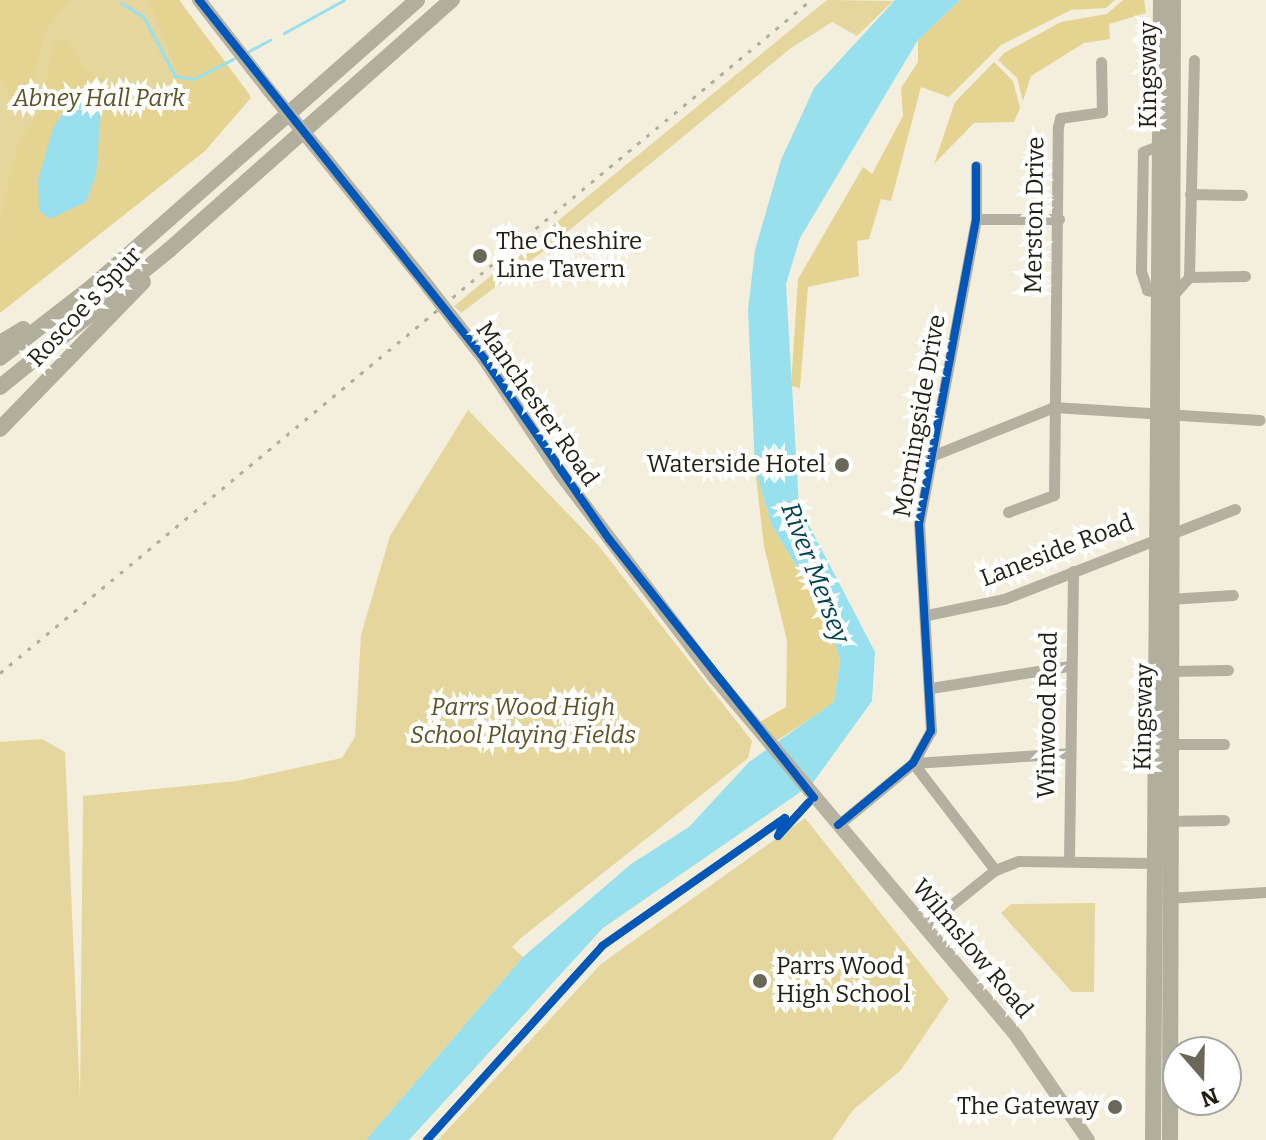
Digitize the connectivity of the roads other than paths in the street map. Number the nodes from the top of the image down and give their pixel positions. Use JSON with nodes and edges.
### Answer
{"nodes":[{"id":1,"x":199,"y":0,"type":"edge"},
{"id":2,"x":417,"y":0,"type":"edge"},
{"id":3,"x":452,"y":0,"type":"edge"},
{"id":4,"x":1161,"y":0,"type":"edge"},
{"id":5,"x":1173,"y":0,"type":"edge"},
{"id":6,"x":1194,"y":60,"type":"dead end"},
{"id":7,"x":1101,"y":62,"type":"dead end"},
{"id":8,"x":1166,"y":142,"type":"junction"},
{"id":9,"x":976,"y":166,"type":"dead end"},
{"id":10,"x":1190,"y":194,"type":"junction"},
{"id":11,"x":1242,"y":195,"type":"dead end"},
{"id":12,"x":976,"y":219,"type":"junction"},
{"id":13,"x":1059,"y":219,"type":"junction"},
{"id":14,"x":169,"y":250,"type":"junction"},
{"id":15,"x":1245,"y":276,"type":"dead end"},
{"id":16,"x":1189,"y":277,"type":"junction"},
{"id":17,"x":93,"y":286,"type":"junction"},
{"id":18,"x":1166,"y":295,"type":"junction"},
{"id":19,"x":0,"y":343,"type":"edge"},
{"id":20,"x":0,"y":358,"type":"edge"},
{"id":21,"x":0,"y":387,"type":"edge"},
{"id":22,"x":1054,"y":407,"type":"junction"},
{"id":23,"x":1163,"y":418,"type":"junction"},
{"id":24,"x":1260,"y":420,"type":"dead end"},
{"id":25,"x":0,"y":429,"type":"edge"},
{"id":26,"x":929,"y":457,"type":"junction"},
{"id":27,"x":1235,"y":509,"type":"dead end"},
{"id":28,"x":1008,"y":512,"type":"dead end"},
{"id":29,"x":1162,"y":534,"type":"junction"},
{"id":30,"x":1073,"y":571,"type":"junction"},
{"id":31,"x":1233,"y":595,"type":"dead end"},
{"id":32,"x":1168,"y":599,"type":"junction"},
{"id":33,"x":927,"y":615,"type":"junction"},
{"id":34,"x":1069,"y":666,"type":"junction"},
{"id":35,"x":1228,"y":670,"type":"dead end"},
{"id":36,"x":1169,"y":671,"type":"junction"},
{"id":37,"x":931,"y":688,"type":"junction"},
{"id":38,"x":1168,"y":744,"type":"junction"},
{"id":39,"x":1224,"y":744,"type":"dead end"},
{"id":40,"x":1070,"y":753,"type":"junction"},
{"id":41,"x":913,"y":763,"type":"junction"},
{"id":42,"x":811,"y":794,"type":"joint"},
{"id":43,"x":1224,"y":820,"type":"dead end"},
{"id":44,"x":1166,"y":821,"type":"junction"},
{"id":45,"x":838,"y":825,"type":"junction"},
{"id":46,"x":1069,"y":860,"type":"junction"},
{"id":47,"x":1152,"y":863,"type":"junction"},
{"id":48,"x":995,"y":870,"type":"junction"},
{"id":49,"x":1266,"y":892,"type":"edge"},
{"id":50,"x":1167,"y":898,"type":"junction"},
{"id":51,"x":924,"y":927,"type":"junction"},
{"id":52,"x":1088,"y":1140,"type":"edge"},
{"id":53,"x":1153,"y":1140,"type":"edge"},
{"id":54,"x":1170,"y":1140,"type":"edge"}],
"edges":[{"from":1,"to":42,"type":"main road","name":"Manchester Road","bridge":true},
{"from":2,"to":17,"type":"highway"},
{"from":3,"to":14,"type":"highway"},
{"from":4,"to":8,"type":"highway","name":"Kingsway"},
{"from":5,"to":8,"type":"highway","name":"Kingsway"},
{"from":6,"to":10,"type":"street","name":"Kingsway"},
{"from":7,"to":13,"type":"street","name":"Merston Drive"},
{"from":8,"to":18,"type":"highway","name":"Kingsway"},
{"from":8,"to":18,"type":"street","name":"Kingsway"},
{"from":9,"to":12,"type":"street","name":"Morningside Drive"},
{"from":10,"to":11,"type":"street"},
{"from":10,"to":16,"type":"street","name":"Kingsway"},
{"from":12,"to":13,"type":"street"},
{"from":12,"to":26,"type":"street","name":"Morningside Drive"},
{"from":13,"to":22,"type":"street","name":"Merston Drive"},
{"from":14,"to":21,"type":"highway"},
{"from":14,"to":25,"type":"highway","name":"Roscoe's Spur"},
{"from":15,"to":16,"type":"street"},
{"from":16,"to":18,"type":"street"},
{"from":17,"to":19,"type":"highway","name":"Roscoe's Spur"},
{"from":17,"to":20,"type":"highway"},
{"from":18,"to":23,"type":"highway","name":"Kingsway"},
{"from":22,"to":23,"type":"street"},
{"from":22,"to":26,"type":"street"},
{"from":22,"to":28,"type":"street","name":"Merston Drive"},
{"from":23,"to":24,"type":"street"},
{"from":23,"to":29,"type":"highway","name":"Kingsway"},
{"from":26,"to":33,"type":"street","name":"Morningside Drive"},
{"from":27,"to":29,"type":"street","name":"Laneside Road"},
{"from":29,"to":30,"type":"street","name":"Laneside Road"},
{"from":29,"to":32,"type":"highway","name":"Kingsway"},
{"from":29,"to":47,"type":"highway","name":"Kingsway"},
{"from":30,"to":33,"type":"street","name":"Laneside Road"},
{"from":30,"to":34,"type":"street","name":"Winwood Road"},
{"from":31,"to":32,"type":"street"},
{"from":32,"to":36,"type":"highway","name":"Kingsway"},
{"from":33,"to":37,"type":"street","name":"Morningside Drive"},
{"from":34,"to":37,"type":"street"},
{"from":34,"to":40,"type":"street","name":"Winwood Road"},
{"from":35,"to":36,"type":"street"},
{"from":36,"to":38,"type":"highway","name":"Kingsway"},
{"from":37,"to":41,"type":"street","name":"Morningside Drive"},
{"from":38,"to":39,"type":"street"},
{"from":38,"to":44,"type":"highway","name":"Kingsway"},
{"from":40,"to":41,"type":"street"},
{"from":40,"to":46,"type":"street","name":"Winwood Road"},
{"from":41,"to":45,"type":"street","name":"Morningside Drive"},
{"from":41,"to":48,"type":"street"},
{"from":42,"to":45,"type":"main road","name":"Wilmslow Road"},
{"from":43,"to":44,"type":"street"},
{"from":44,"to":50,"type":"highway","name":"Kingsway"},
{"from":45,"to":51,"type":"main road","name":"Wilmslow Road"},
{"from":46,"to":47,"type":"street"},
{"from":46,"to":48,"type":"street"},
{"from":47,"to":53,"type":"highway","name":"Kingsway"},
{"from":48,"to":51,"type":"street"},
{"from":49,"to":50,"type":"street"},
{"from":50,"to":54,"type":"highway","name":"Kingsway"},
{"from":51,"to":52,"type":"main road","name":"Wilmslow Road"}]}
